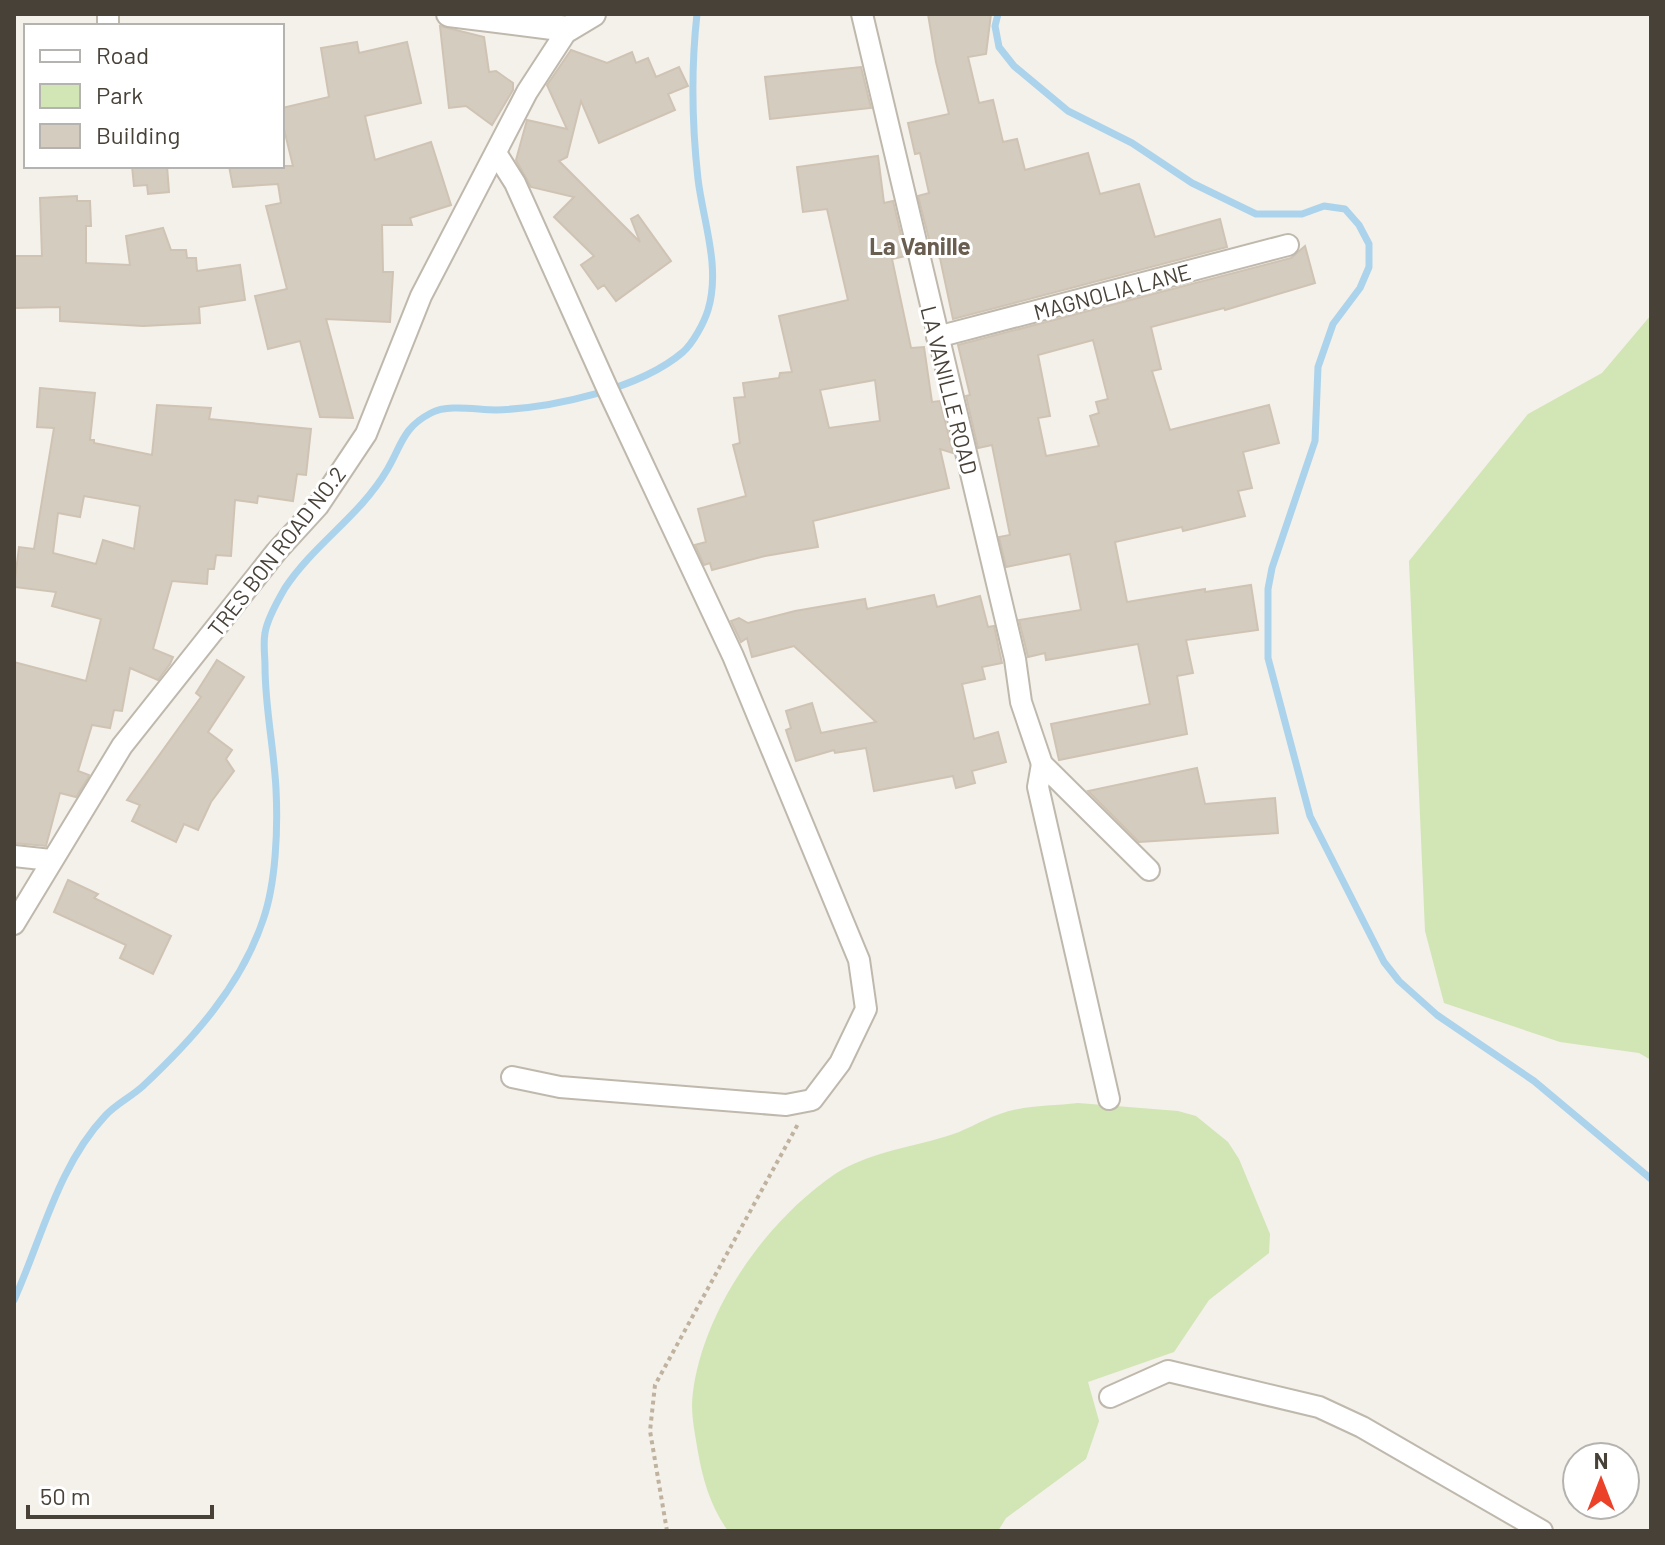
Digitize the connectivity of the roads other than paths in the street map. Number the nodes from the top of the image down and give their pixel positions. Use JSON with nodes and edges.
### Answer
{"nodes":[{"id":1,"x":449,"y":14,"type":"edge"},
{"id":2,"x":593,"y":14,"type":"edge"},
{"id":3,"x":862,"y":14,"type":"edge"},
{"id":4,"x":568,"y":29,"type":"junction"},
{"id":5,"x":496,"y":153,"type":"junction"},
{"id":6,"x":1288,"y":245,"type":"dead end"},
{"id":7,"x":937,"y":337,"type":"junction"},
{"id":8,"x":1042,"y":764,"type":"junction"},
{"id":9,"x":14,"y":856,"type":"edge"},
{"id":10,"x":51,"y":860,"type":"junction"},
{"id":11,"x":1149,"y":870,"type":"dead end"},
{"id":12,"x":14,"y":924,"type":"edge"},
{"id":13,"x":512,"y":1077,"type":"dead end"},
{"id":14,"x":1109,"y":1099,"type":"dead end"},
{"id":15,"x":1110,"y":1397,"type":"dead end"},
{"id":16,"x":1542,"y":1531,"type":"edge"}],
"edges":[{"from":1,"to":4,"type":"street"},
{"from":2,"to":4,"type":"street"},
{"from":3,"to":7,"type":"street","name":"LA VANILLE ROAD"},
{"from":4,"to":5,"type":"street","name":"TRES BON ROAD NO.2"},
{"from":5,"to":10,"type":"street","name":"TRES BON ROAD NO.2"},
{"from":5,"to":13,"type":"street"},
{"from":6,"to":7,"type":"street","name":"MAGNOLIA LANE"},
{"from":7,"to":8,"type":"street","name":"LA VANILLE ROAD"},
{"from":8,"to":11,"type":"street","name":"LA VANILLE ROAD"},
{"from":8,"to":14,"type":"street","name":"LA VANILLE ROAD"},
{"from":9,"to":10,"type":"street"},
{"from":10,"to":12,"type":"street","name":"TRES BON ROAD NO.2"},
{"from":15,"to":16,"type":"street"}]}
